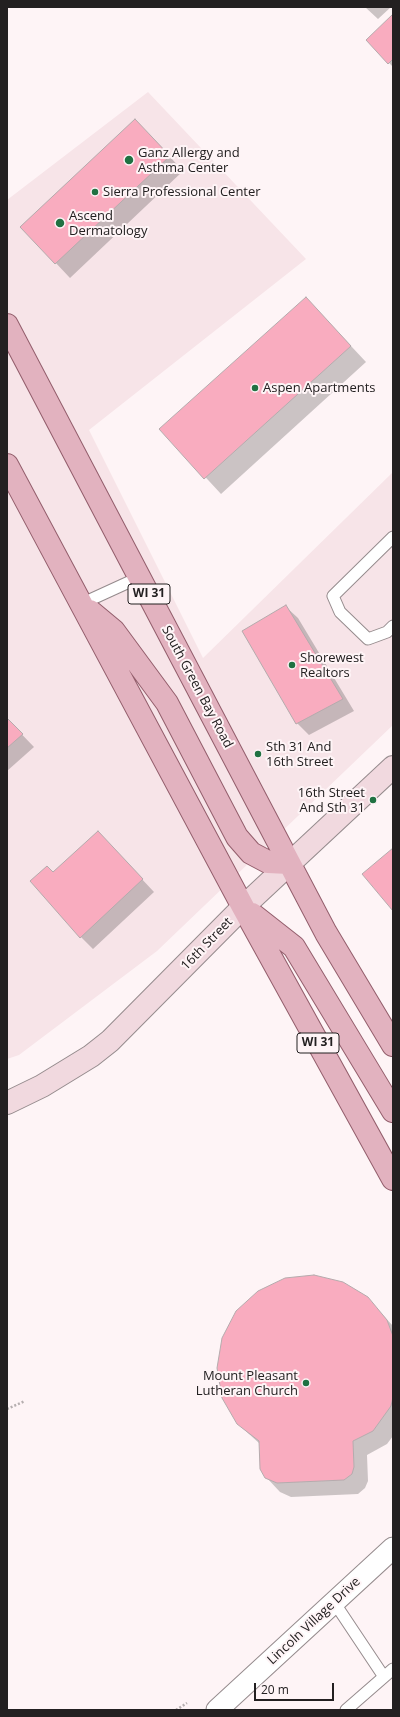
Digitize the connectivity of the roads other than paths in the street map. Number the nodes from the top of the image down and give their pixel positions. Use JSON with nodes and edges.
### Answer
{"nodes":[{"id":1,"x":7,"y":324,"type":"edge"},
{"id":2,"x":7,"y":465,"type":"edge"},
{"id":3,"x":393,"y":537,"type":"edge"},
{"id":4,"x":140,"y":577,"type":"junction"},
{"id":5,"x":81,"y":604,"type":"junction"},
{"id":6,"x":393,"y":626,"type":"edge"},
{"id":7,"x":393,"y":767,"type":"edge"},
{"id":8,"x":289,"y":863,"type":"junction"},
{"id":9,"x":243,"y":907,"type":"junction"},
{"id":10,"x":393,"y":1045,"type":"edge"},
{"id":11,"x":7,"y":1103,"type":"edge"},
{"id":12,"x":393,"y":1111,"type":"edge"},
{"id":13,"x":393,"y":1179,"type":"edge"},
{"id":14,"x":393,"y":1548,"type":"edge"},
{"id":15,"x":334,"y":1602,"type":"junction"},
{"id":16,"x":393,"y":1669,"type":"edge"},
{"id":17,"x":384,"y":1677,"type":"junction"},
{"id":18,"x":217,"y":1710,"type":"edge"},
{"id":19,"x":346,"y":1710,"type":"edge"}],
"edges":[{"from":1,"to":4,"type":"main road","name":"South Green Bay Road","number":"WI 31"},
{"from":2,"to":5,"type":"main road","number":"WI 31"},
{"from":3,"to":6,"type":"lane"},
{"from":4,"to":5,"type":"lane"},
{"from":4,"to":8,"type":"main road","name":"South Green Bay Road","number":"WI 31"},
{"from":5,"to":8,"type":"main road"},
{"from":5,"to":9,"type":"main road","number":"WI 31"},
{"from":7,"to":8,"type":"street","name":"16th Street"},
{"from":8,"to":9,"type":"street","name":"16th Street"},
{"from":8,"to":10,"type":"main road","name":"South Green Bay Road","number":"WI 31"},
{"from":9,"to":11,"type":"street","name":"16th Street"},
{"from":9,"to":12,"type":"main road"},
{"from":9,"to":13,"type":"main road","number":"WI 31"},
{"from":14,"to":15,"type":"street","name":"Lincoln Village Drive"},
{"from":15,"to":17,"type":"lane"},
{"from":15,"to":18,"type":"street","name":"Lincoln Village Drive"},
{"from":16,"to":17,"type":"lane"},
{"from":17,"to":19,"type":"lane"}]}
